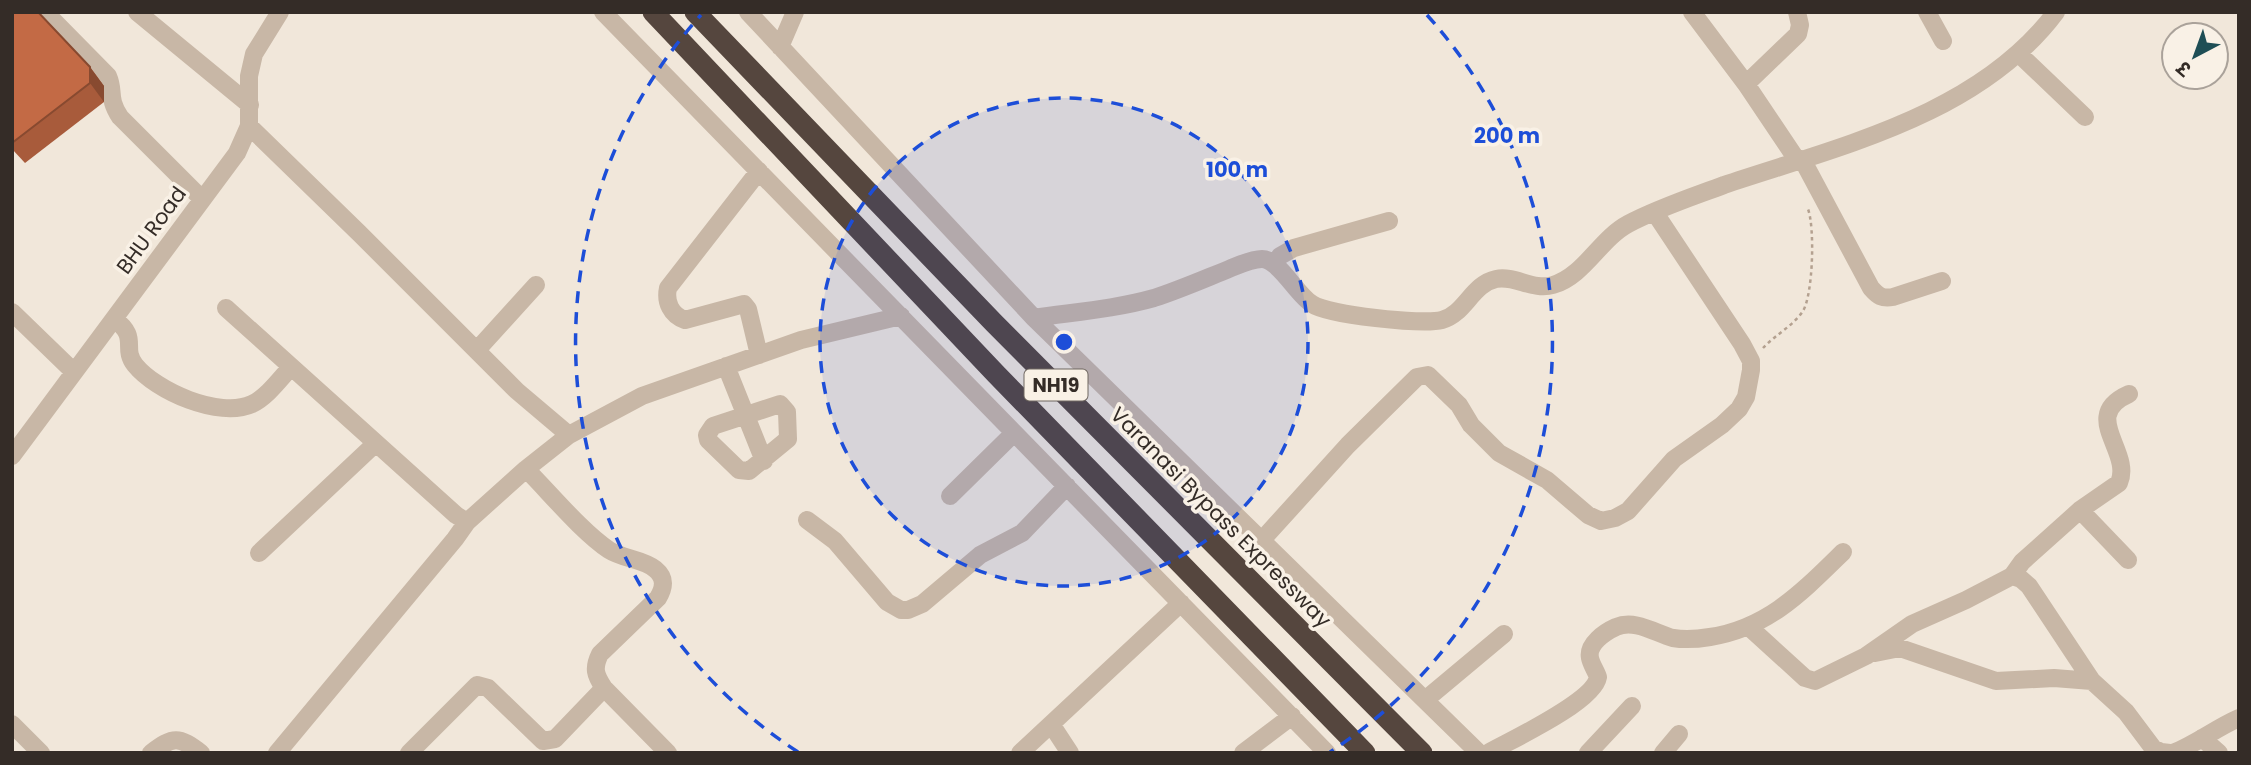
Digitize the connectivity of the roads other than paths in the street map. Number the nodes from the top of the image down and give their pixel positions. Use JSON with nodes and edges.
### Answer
{"nodes":[{"id":1,"x":45,"y":12,"type":"edge"},
{"id":2,"x":137,"y":12,"type":"edge"},
{"id":3,"x":281,"y":12,"type":"edge"},
{"id":4,"x":603,"y":12,"type":"edge"},
{"id":5,"x":653,"y":12,"type":"edge"},
{"id":6,"x":695,"y":12,"type":"edge"},
{"id":7,"x":748,"y":12,"type":"edge"},
{"id":8,"x":795,"y":12,"type":"edge"},
{"id":9,"x":1692,"y":12,"type":"edge"},
{"id":10,"x":1797,"y":12,"type":"edge"},
{"id":11,"x":1927,"y":12,"type":"edge"},
{"id":12,"x":2056,"y":12,"type":"edge"},
{"id":13,"x":1943,"y":41,"type":"dead end"},
{"id":14,"x":780,"y":47,"type":"junction"},
{"id":15,"x":2019,"y":54,"type":"junction"},
{"id":16,"x":1746,"y":84,"type":"junction"},
{"id":17,"x":250,"y":105,"type":"junction"},
{"id":18,"x":2085,"y":117,"type":"dead end"},
{"id":19,"x":248,"y":126,"type":"junction"},
{"id":20,"x":1799,"y":160,"type":"junction"},
{"id":21,"x":759,"y":172,"type":"junction"},
{"id":22,"x":202,"y":199,"type":"junction"},
{"id":23,"x":1655,"y":212,"type":"junction"},
{"id":24,"x":1389,"y":220,"type":"dead end"},
{"id":25,"x":1275,"y":264,"type":"junction"},
{"id":26,"x":1942,"y":281,"type":"dead end"},
{"id":27,"x":536,"y":285,"type":"dead end"},
{"id":28,"x":226,"y":308,"type":"dead end"},
{"id":29,"x":12,"y":312,"type":"edge"},
{"id":30,"x":901,"y":316,"type":"junction"},
{"id":31,"x":1034,"y":318,"type":"junction"},
{"id":32,"x":114,"y":319,"type":"junction"},
{"id":33,"x":477,"y":350,"type":"junction"},
{"id":34,"x":759,"y":355,"type":"junction"},
{"id":35,"x":726,"y":366,"type":"junction"},
{"id":36,"x":291,"y":367,"type":"junction"},
{"id":37,"x":74,"y":372,"type":"junction"},
{"id":38,"x":2129,"y":394,"type":"dead end"},
{"id":39,"x":745,"y":414,"type":"junction"},
{"id":40,"x":1014,"y":433,"type":"junction"},
{"id":41,"x":569,"y":435,"type":"junction"},
{"id":42,"x":376,"y":443,"type":"junction"},
{"id":43,"x":12,"y":456,"type":"edge"},
{"id":44,"x":764,"y":461,"type":"junction"},
{"id":45,"x":526,"y":469,"type":"junction"},
{"id":46,"x":1067,"y":486,"type":"junction"},
{"id":47,"x":950,"y":496,"type":"dead end"},
{"id":48,"x":2080,"y":510,"type":"junction"},
{"id":49,"x":807,"y":520,"type":"dead end"},
{"id":50,"x":467,"y":522,"type":"junction"},
{"id":51,"x":1262,"y":540,"type":"junction"},
{"id":52,"x":1843,"y":552,"type":"dead end"},
{"id":53,"x":259,"y":554,"type":"dead end"},
{"id":54,"x":2128,"y":560,"type":"dead end"},
{"id":55,"x":2012,"y":576,"type":"junction"},
{"id":56,"x":1181,"y":603,"type":"junction"},
{"id":57,"x":1749,"y":627,"type":"junction"},
{"id":58,"x":1504,"y":634,"type":"dead end"},
{"id":59,"x":1866,"y":656,"type":"junction"},
{"id":60,"x":2092,"y":681,"type":"junction"},
{"id":61,"x":604,"y":688,"type":"junction"},
{"id":62,"x":1425,"y":700,"type":"junction"},
{"id":63,"x":1632,"y":706,"type":"dead end"},
{"id":64,"x":1292,"y":716,"type":"junction"},
{"id":65,"x":2239,"y":718,"type":"edge"},
{"id":66,"x":12,"y":724,"type":"edge"},
{"id":67,"x":1051,"y":724,"type":"junction"},
{"id":68,"x":1679,"y":734,"type":"dead end"},
{"id":69,"x":2202,"y":738,"type":"junction"},
{"id":70,"x":1592,"y":751,"type":"edge"},
{"id":71,"x":41,"y":753,"type":"edge"},
{"id":72,"x":151,"y":753,"type":"edge"},
{"id":73,"x":201,"y":753,"type":"edge"},
{"id":74,"x":277,"y":753,"type":"edge"},
{"id":75,"x":409,"y":753,"type":"edge"},
{"id":76,"x":668,"y":753,"type":"edge"},
{"id":77,"x":1020,"y":753,"type":"edge"},
{"id":78,"x":1070,"y":753,"type":"edge"},
{"id":79,"x":1243,"y":753,"type":"edge"},
{"id":80,"x":1327,"y":753,"type":"edge"},
{"id":81,"x":1365,"y":753,"type":"edge"},
{"id":82,"x":1422,"y":753,"type":"edge"},
{"id":83,"x":1479,"y":753,"type":"edge"},
{"id":84,"x":1488,"y":753,"type":"edge"},
{"id":85,"x":1663,"y":753,"type":"edge"},
{"id":86,"x":2171,"y":753,"type":"edge"},
{"id":87,"x":2218,"y":753,"type":"edge"}],
"edges":[{"from":1,"to":22,"type":"street"},
{"from":2,"to":17,"type":"street"},
{"from":3,"to":17,"type":"street","name":"BHU Road"},
{"from":4,"to":21,"type":"street"},
{"from":5,"to":81,"type":"highway","number":"NH19"},
{"from":6,"to":82,"type":"highway","name":"Varanasi Bypass Expressway","number":"NH19"},
{"from":7,"to":14,"type":"street"},
{"from":8,"to":14,"type":"street"},
{"from":9,"to":16,"type":"street"},
{"from":10,"to":16,"type":"street"},
{"from":11,"to":13,"type":"street"},
{"from":12,"to":15,"type":"street"},
{"from":14,"to":31,"type":"street"},
{"from":15,"to":18,"type":"street"},
{"from":15,"to":20,"type":"street"},
{"from":16,"to":20,"type":"street"},
{"from":17,"to":19,"type":"street","name":"BHU Road"},
{"from":19,"to":22,"type":"street","name":"BHU Road"},
{"from":19,"to":33,"type":"street"},
{"from":20,"to":23,"type":"street"},
{"from":20,"to":26,"type":"street"},
{"from":21,"to":30,"type":"street"},
{"from":21,"to":34,"type":"street"},
{"from":22,"to":32,"type":"street","name":"BHU Road"},
{"from":23,"to":25,"type":"street"},
{"from":23,"to":51,"type":"street"},
{"from":24,"to":25,"type":"street"},
{"from":25,"to":31,"type":"street"},
{"from":27,"to":33,"type":"street"},
{"from":28,"to":36,"type":"street"},
{"from":29,"to":37,"type":"street"},
{"from":30,"to":34,"type":"street"},
{"from":30,"to":40,"type":"street"},
{"from":31,"to":51,"type":"street"},
{"from":32,"to":36,"type":"street"},
{"from":32,"to":37,"type":"street","name":"BHU Road"},
{"from":33,"to":41,"type":"street"},
{"from":34,"to":35,"type":"street"},
{"from":35,"to":39,"type":"street"},
{"from":35,"to":41,"type":"street"},
{"from":36,"to":42,"type":"street"},
{"from":37,"to":43,"type":"street","name":"BHU Road"},
{"from":38,"to":48,"type":"street"},
{"from":39,"to":44,"type":"street"},
{"from":39,"to":44,"type":"street"},
{"from":39,"to":44,"type":"street"},
{"from":40,"to":46,"type":"street"},
{"from":40,"to":47,"type":"street"},
{"from":41,"to":45,"type":"street"},
{"from":42,"to":50,"type":"street"},
{"from":42,"to":53,"type":"street"},
{"from":45,"to":50,"type":"street"},
{"from":45,"to":61,"type":"street"},
{"from":46,"to":49,"type":"street"},
{"from":46,"to":56,"type":"street"},
{"from":48,"to":54,"type":"street"},
{"from":48,"to":55,"type":"street"},
{"from":50,"to":74,"type":"street"},
{"from":51,"to":62,"type":"street"},
{"from":52,"to":57,"type":"street"},
{"from":55,"to":59,"type":"street"},
{"from":55,"to":60,"type":"street"},
{"from":56,"to":64,"type":"street"},
{"from":56,"to":67,"type":"street"},
{"from":57,"to":59,"type":"street"},
{"from":57,"to":84,"type":"street"},
{"from":58,"to":62,"type":"street"},
{"from":59,"to":60,"type":"street"},
{"from":60,"to":86,"type":"street"},
{"from":61,"to":75,"type":"street"},
{"from":61,"to":76,"type":"street"},
{"from":62,"to":83,"type":"street"},
{"from":63,"to":70,"type":"street"},
{"from":64,"to":79,"type":"street"},
{"from":64,"to":80,"type":"street"},
{"from":65,"to":69,"type":"street"},
{"from":66,"to":71,"type":"street"},
{"from":67,"to":77,"type":"street"},
{"from":67,"to":78,"type":"street"},
{"from":68,"to":85,"type":"street"},
{"from":69,"to":86,"type":"street"},
{"from":69,"to":87,"type":"street"},
{"from":72,"to":73,"type":"street"}]}
